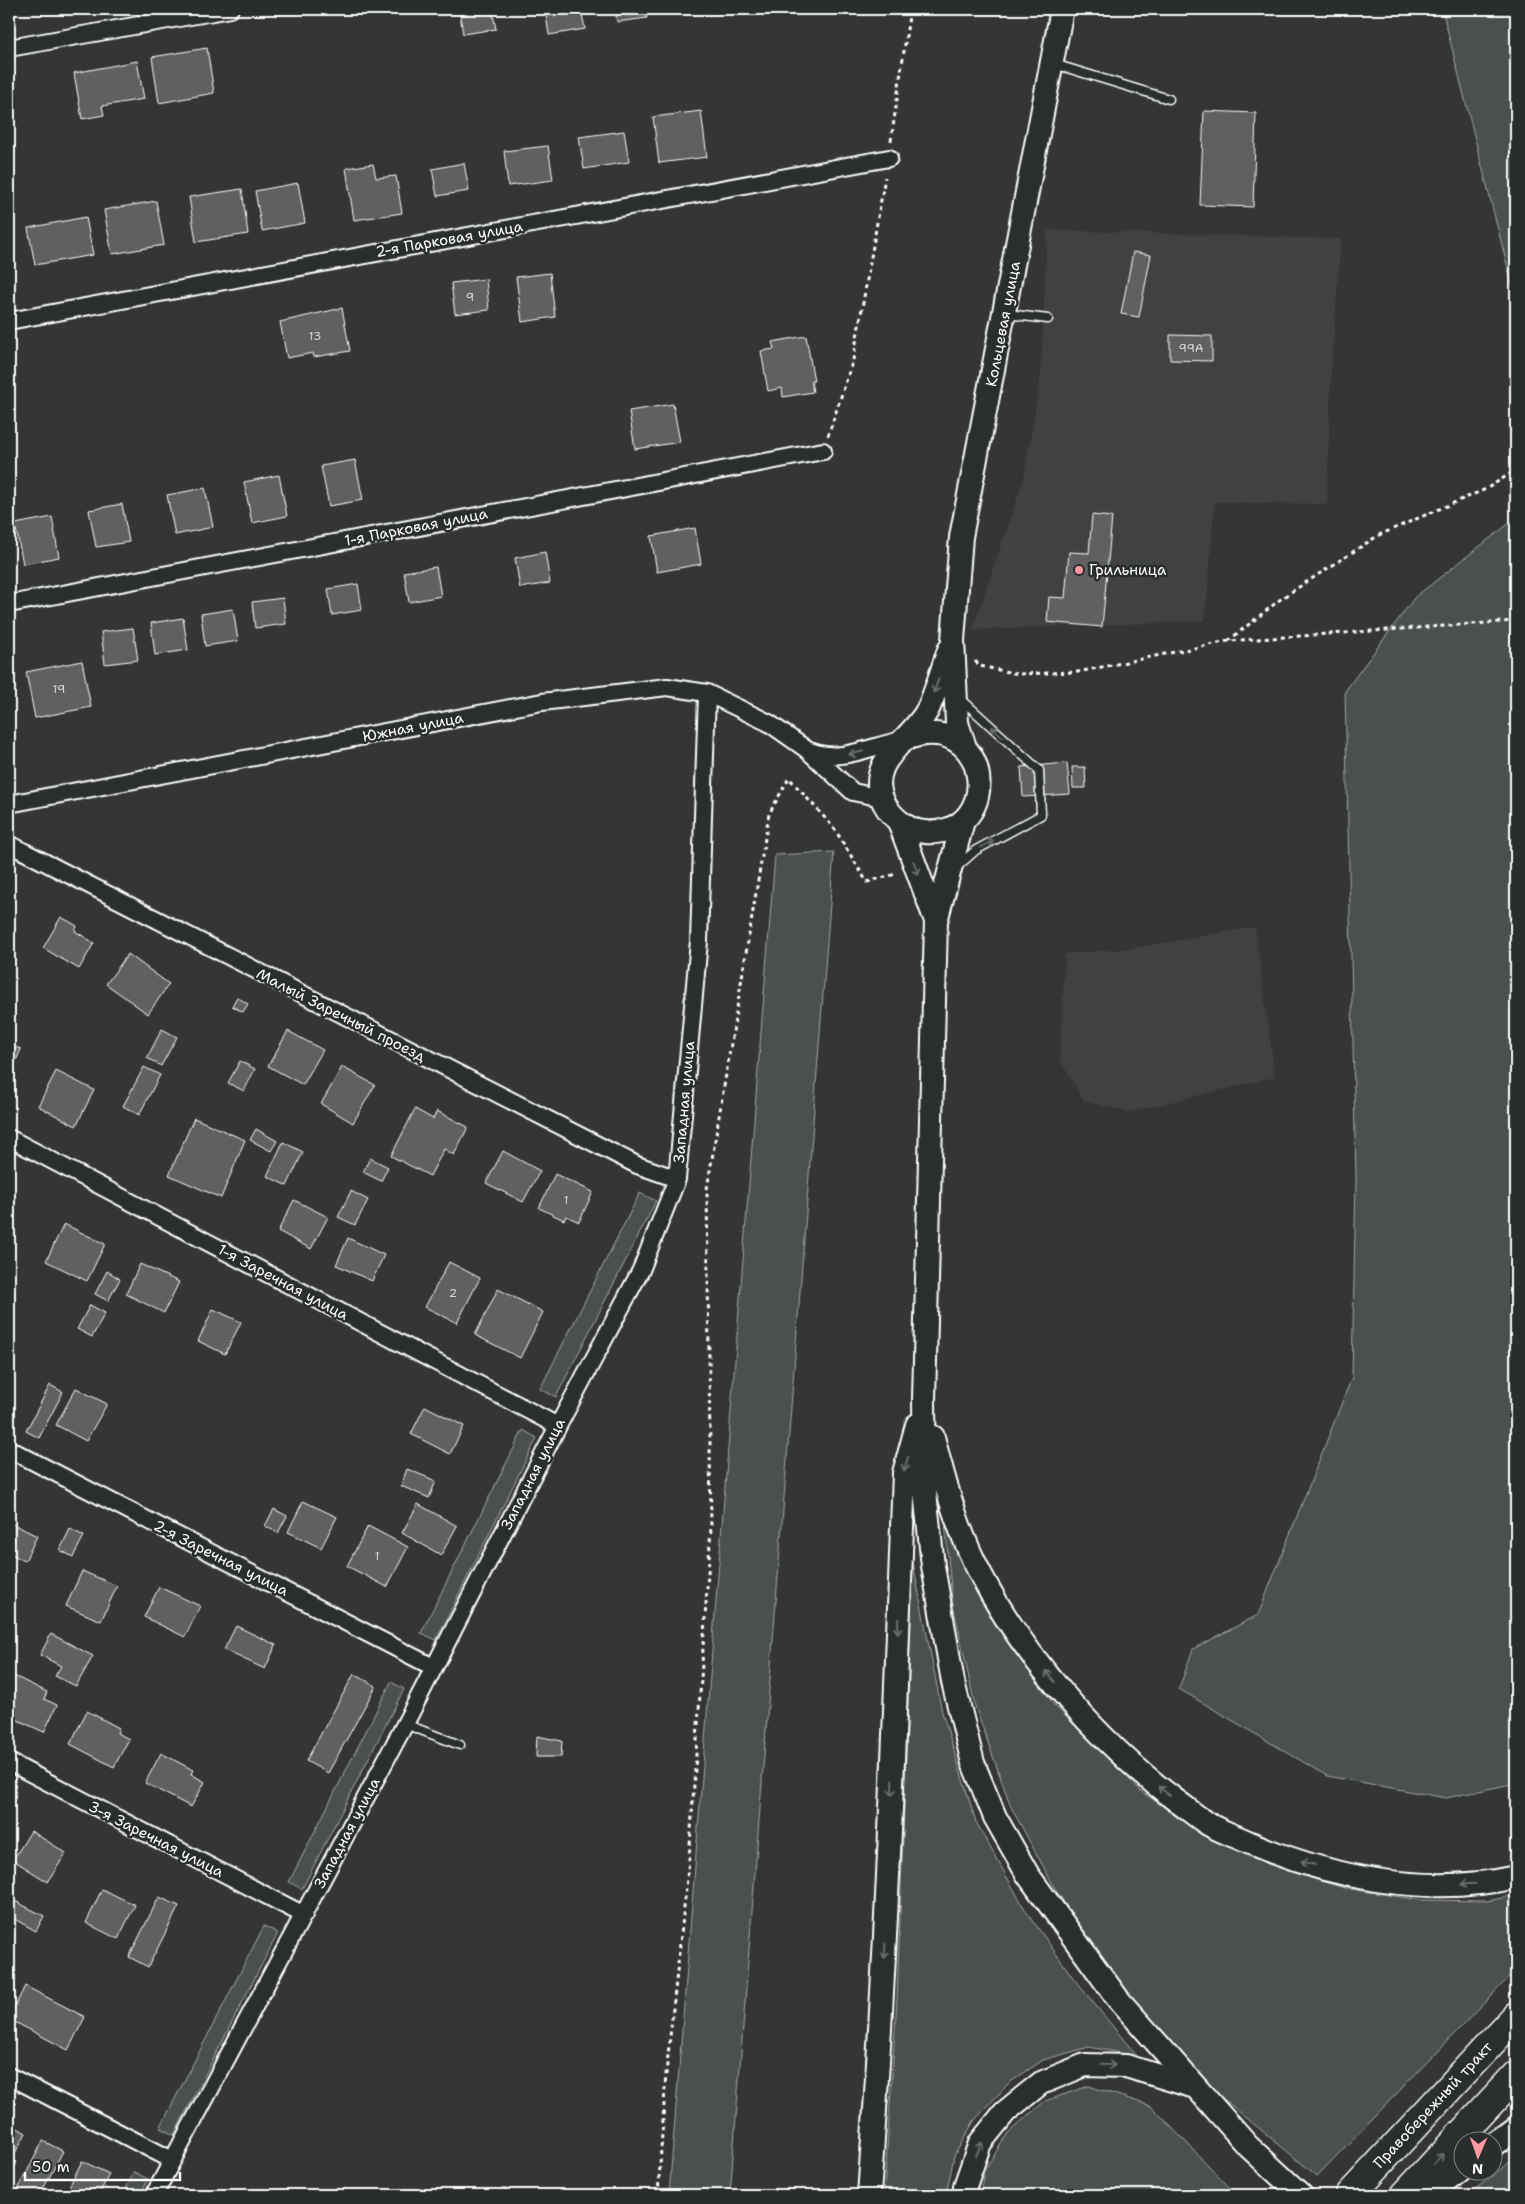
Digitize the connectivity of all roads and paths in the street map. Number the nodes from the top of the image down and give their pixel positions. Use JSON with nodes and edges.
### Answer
{"nodes":[{"id":1,"x":230,"y":9,"type":"edge"},
{"id":2,"x":910,"y":9,"type":"edge"},
{"id":3,"x":1062,"y":9,"type":"edge"},
{"id":4,"x":9,"y":48,"type":"edge"},
{"id":5,"x":1052,"y":64,"type":"junction"},
{"id":6,"x":1169,"y":100,"type":"dead end"},
{"id":7,"x":889,"y":158,"type":"junction"},
{"id":8,"x":1005,"y":314,"type":"junction"},
{"id":9,"x":1048,"y":319,"type":"dead end"},
{"id":10,"x":9,"y":321,"type":"edge"},
{"id":11,"x":823,"y":451,"type":"joint"},
{"id":12,"x":1516,"y":470,"type":"edge"},
{"id":13,"x":9,"y":604,"type":"edge"},
{"id":14,"x":1516,"y":622,"type":"edge"},
{"id":15,"x":953,"y":640,"type":"junction"},
{"id":16,"x":1228,"y":641,"type":"junction"},
{"id":17,"x":707,"y":693,"type":"junction"},
{"id":18,"x":956,"y":695,"type":"junction"},
{"id":19,"x":903,"y":740,"type":"junction"},
{"id":20,"x":965,"y":747,"type":"junction"},
{"id":21,"x":806,"y":750,"type":"junction"},
{"id":22,"x":882,"y":798,"type":"junction"},
{"id":23,"x":9,"y":804,"type":"edge"},
{"id":24,"x":963,"y":821,"type":"junction"},
{"id":25,"x":899,"y":822,"type":"junction"},
{"id":26,"x":9,"y":844,"type":"edge"},
{"id":27,"x":916,"y":868,"type":"junction"},
{"id":28,"x":949,"y":874,"type":"junction"},
{"id":29,"x":936,"y":922,"type":"junction"},
{"id":30,"x":9,"y":1138,"type":"edge"},
{"id":31,"x":677,"y":1179,"type":"junction"},
{"id":32,"x":924,"y":1400,"type":"junction"},
{"id":33,"x":558,"y":1426,"type":"junction"},
{"id":34,"x":9,"y":1449,"type":"edge"},
{"id":35,"x":433,"y":1667,"type":"junction"},
{"id":36,"x":406,"y":1724,"type":"junction"},
{"id":37,"x":460,"y":1745,"type":"dead end"},
{"id":38,"x":9,"y":1762,"type":"edge"},
{"id":39,"x":1516,"y":1877,"type":"edge"},
{"id":40,"x":304,"y":1915,"type":"junction"},
{"id":41,"x":1516,"y":2016,"type":"edge"},
{"id":42,"x":1516,"y":2075,"type":"edge"},
{"id":43,"x":9,"y":2076,"type":"edge"},
{"id":44,"x":1196,"y":2088,"type":"junction"},
{"id":45,"x":1516,"y":2128,"type":"edge"},
{"id":46,"x":1502,"y":2138,"type":"edge"},
{"id":47,"x":172,"y":2160,"type":"junction"},
{"id":48,"x":1452,"y":2176,"type":"edge"},
{"id":49,"x":154,"y":2195,"type":"edge"},
{"id":50,"x":658,"y":2195,"type":"edge"},
{"id":51,"x":868,"y":2195,"type":"edge"},
{"id":52,"x":964,"y":2195,"type":"edge"},
{"id":53,"x":1301,"y":2195,"type":"edge"},
{"id":54,"x":1350,"y":2195,"type":"edge"},
{"id":55,"x":1405,"y":2195,"type":"edge"},
{"id":56,"x":1427,"y":2195,"type":"edge"}],
"edges":[{"from":1,"to":4,"type":"street"},
{"from":2,"to":7,"type":"path"},
{"from":3,"to":5,"type":"street","name":"Кольцевая улица"},
{"from":5,"to":6,"type":"lane"},
{"from":5,"to":8,"type":"street","name":"Кольцевая улица"},
{"from":7,"to":10,"type":"street","name":"2-я Парковая улица"},
{"from":7,"to":11,"type":"path"},
{"from":8,"to":9,"type":"lane"},
{"from":8,"to":15,"type":"street","name":"Кольцевая улица"},
{"from":11,"to":13,"type":"street","name":"1-я Парковая улица"},
{"from":12,"to":16,"type":"path"},
{"from":14,"to":16,"type":"path"},
{"from":15,"to":16,"type":"path"},
{"from":15,"to":18,"type":"street"},
{"from":15,"to":19,"type":"street","one_way":true},
{"from":17,"to":21,"type":"street","name":"Южная улица"},
{"from":17,"to":23,"type":"street","name":"Южная улица"},
{"from":17,"to":31,"type":"street","name":"Западная улица"},
{"from":18,"to":20,"type":"street"},
{"from":28,"to":18,"type":"lane","one_way":true},
{"from":19,"to":20,"type":"street"},
{"from":19,"to":21,"type":"street","one_way":true},
{"from":19,"to":22,"type":"street"},
{"from":20,"to":24,"type":"street"},
{"from":21,"to":22,"type":"street","name":"Южная улица"},
{"from":22,"to":25,"type":"street"},
{"from":24,"to":25,"type":"street"},
{"from":24,"to":28,"type":"street"},
{"from":25,"to":27,"type":"street","one_way":true},
{"from":26,"to":31,"type":"street","name":"Малый Заречный проезд"},
{"from":27,"to":29,"type":"street"},
{"from":27,"to":50,"type":"path"},
{"from":28,"to":29,"type":"street"},
{"from":29,"to":32,"type":"street"},
{"from":30,"to":33,"type":"street","name":"1-я Заречная улица"},
{"from":31,"to":33,"type":"street","name":"Западная улица"},
{"from":39,"to":32,"type":"street","one_way":true},
{"from":32,"to":44,"type":"street"},
{"from":32,"to":51,"type":"street","one_way":true},
{"from":33,"to":35,"type":"street","name":"Западная улица"},
{"from":34,"to":35,"type":"street","name":"2-я Заречная улица"},
{"from":35,"to":36,"type":"street","name":"Западная улица"},
{"from":36,"to":37,"type":"lane"},
{"from":36,"to":40,"type":"street","name":"Западная улица"},
{"from":38,"to":40,"type":"street","name":"3-я Заречная улица"},
{"from":40,"to":47,"type":"street","name":"Западная улица"},
{"from":41,"to":54,"type":"highway","name":"Правобережный тракт"},
{"from":55,"to":42,"type":"highway","one_way":true},
{"from":43,"to":47,"type":"street"},
{"from":52,"to":44,"type":"street","one_way":true},
{"from":44,"to":53,"type":"street"},
{"from":45,"to":46,"type":"street"},
{"from":47,"to":49,"type":"street","name":"Западная улица"},
{"from":48,"to":56,"type":"street"}]}
